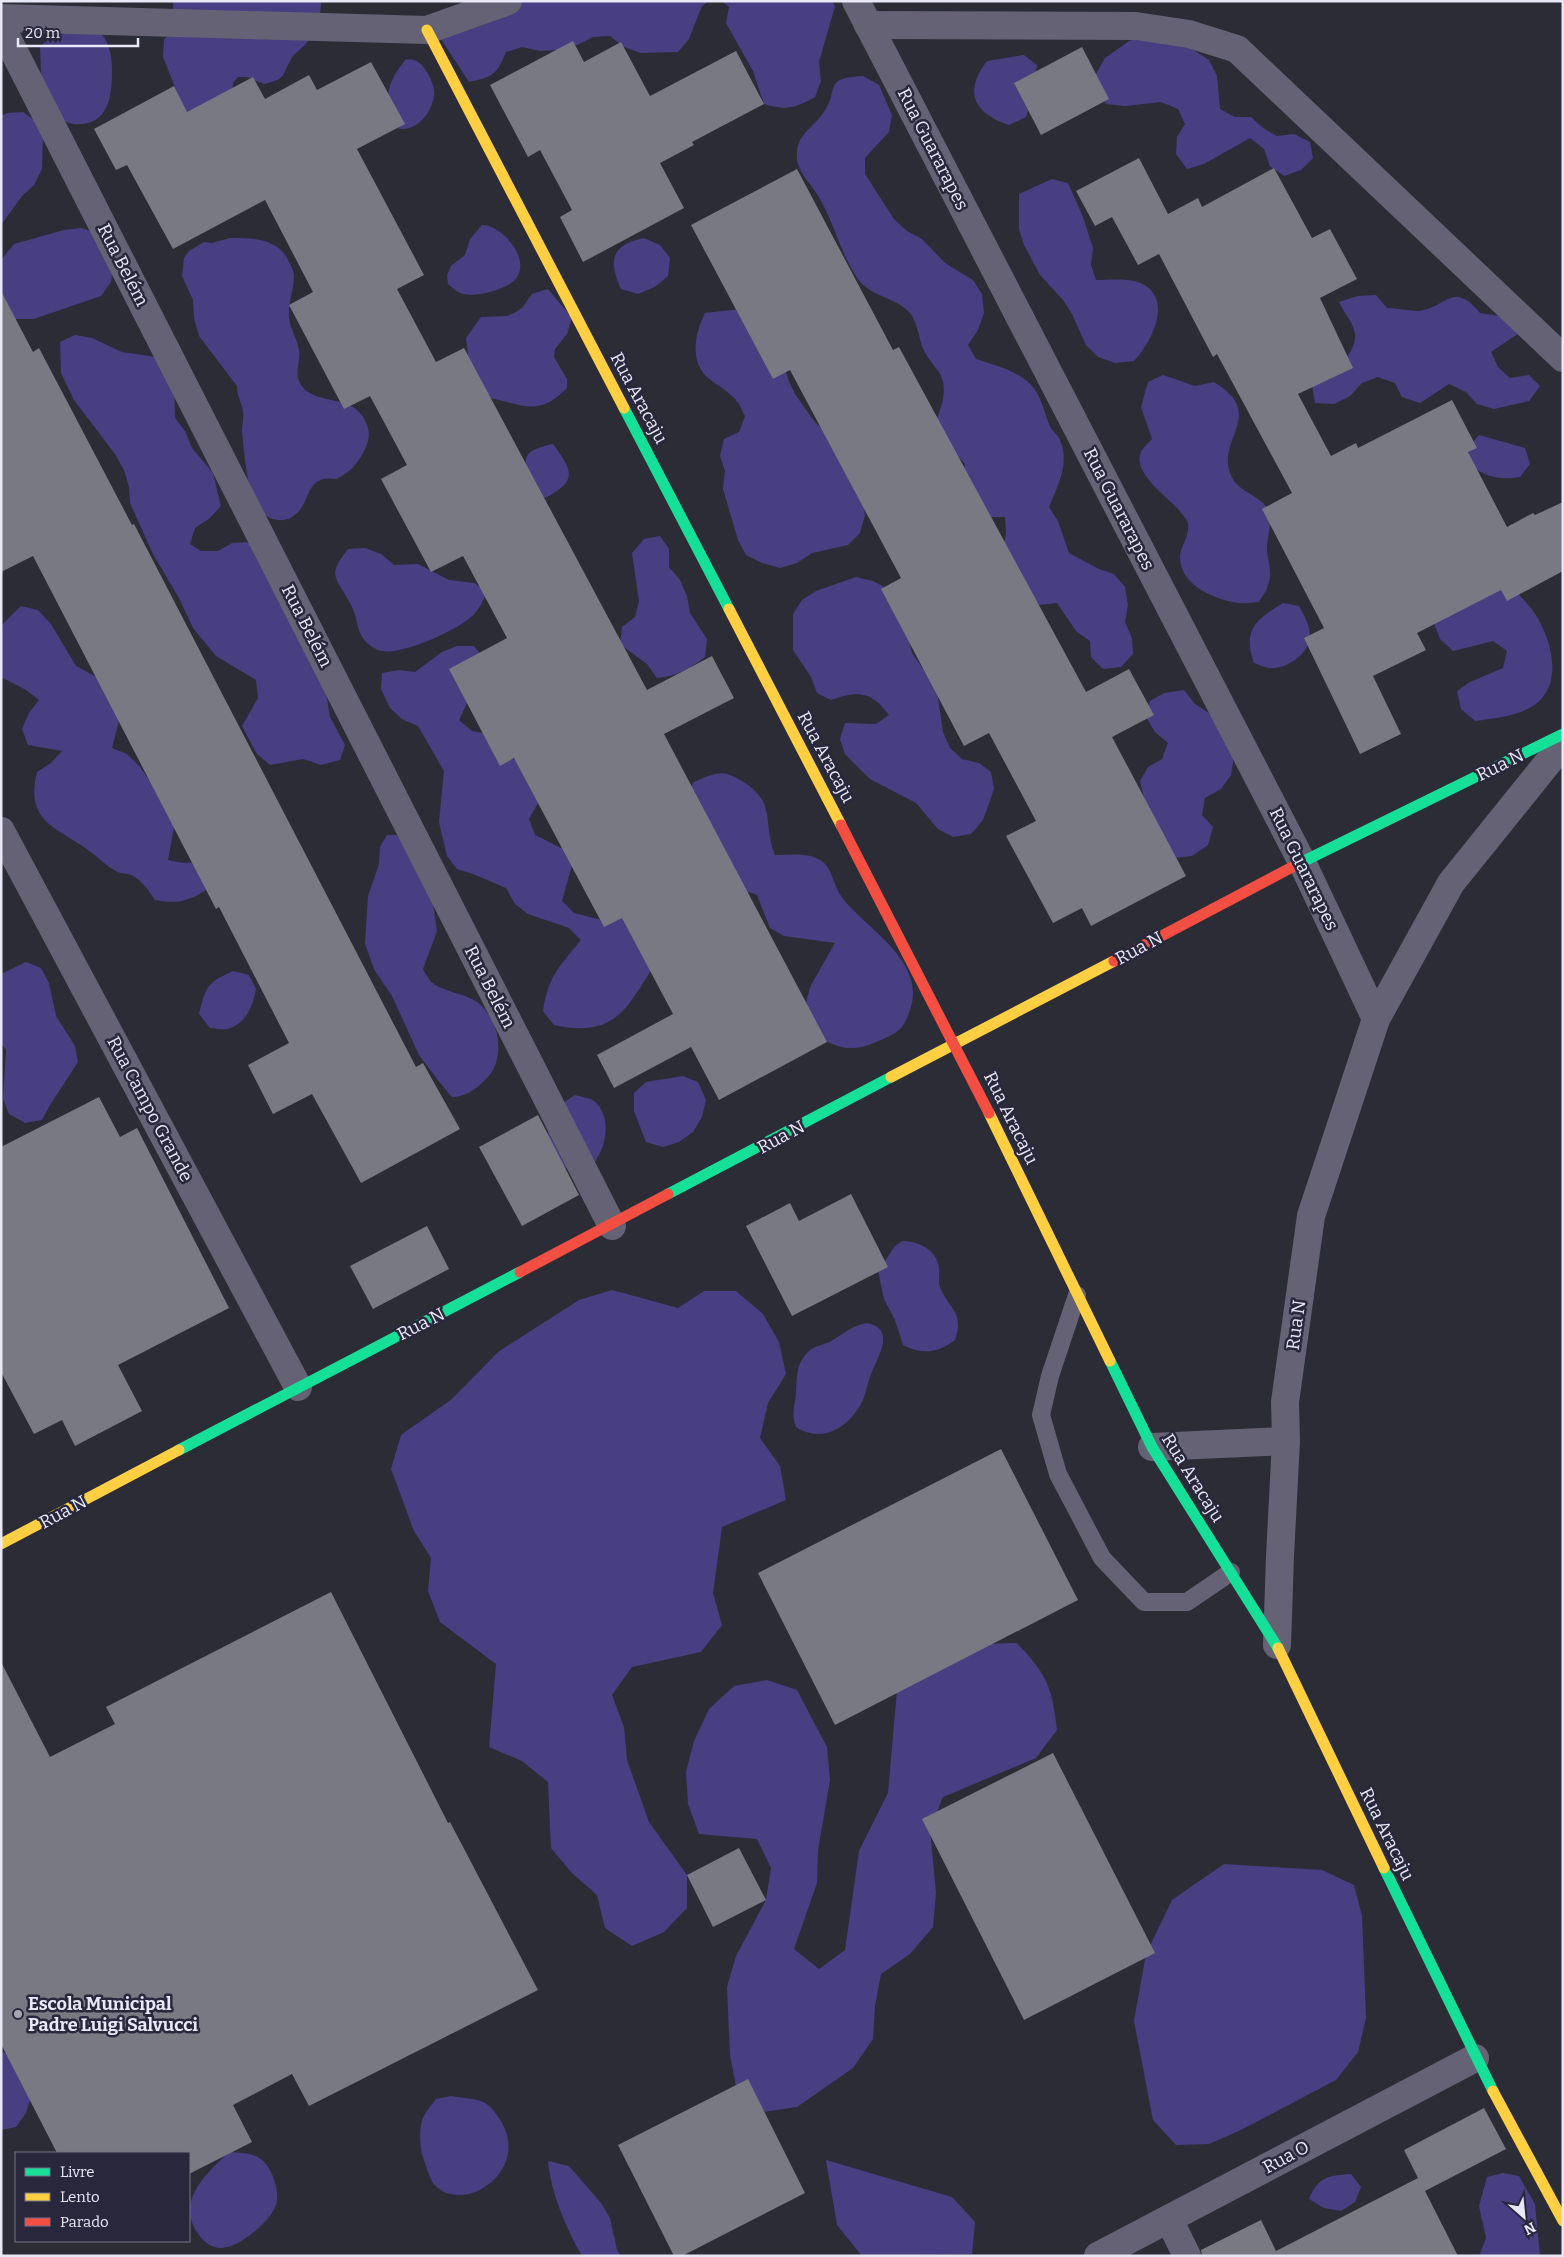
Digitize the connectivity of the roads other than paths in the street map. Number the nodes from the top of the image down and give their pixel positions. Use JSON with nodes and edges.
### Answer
{"nodes":[{"id":1,"x":508,"y":1,"type":"edge"},
{"id":2,"x":862,"y":13,"type":"edge"},
{"id":3,"x":1,"y":18,"type":"edge"},
{"id":4,"x":1,"y":26,"type":"edge"},
{"id":5,"x":426,"y":30,"type":"junction"},
{"id":6,"x":1563,"y":358,"type":"edge"},
{"id":7,"x":1563,"y":734,"type":"edge"},
{"id":8,"x":1563,"y":744,"type":"edge"},
{"id":9,"x":1,"y":831,"type":"edge"},
{"id":10,"x":1302,"y":862,"type":"junction"},
{"id":11,"x":1376,"y":1018,"type":"junction"},
{"id":12,"x":956,"y":1045,"type":"junction"},
{"id":13,"x":612,"y":1226,"type":"junction"},
{"id":14,"x":1077,"y":1295,"type":"junction"},
{"id":15,"x":298,"y":1387,"type":"junction"},
{"id":16,"x":1286,"y":1440,"type":"junction"},
{"id":17,"x":1152,"y":1447,"type":"junction"},
{"id":18,"x":1,"y":1544,"type":"edge"},
{"id":19,"x":1230,"y":1572,"type":"junction"},
{"id":20,"x":1277,"y":1644,"type":"junction"},
{"id":21,"x":1475,"y":2058,"type":"junction"},
{"id":22,"x":1169,"y":2219,"type":"junction"},
{"id":23,"x":1563,"y":2221,"type":"edge"},
{"id":24,"x":1098,"y":2256,"type":"edge"},
{"id":25,"x":1187,"y":2256,"type":"edge"}],
"edges":[{"from":1,"to":5,"type":"street"},
{"from":2,"to":6,"type":"street"},
{"from":2,"to":10,"type":"street","name":"Rua Guararapes"},
{"from":3,"to":5,"type":"street"},
{"from":4,"to":13,"type":"street","name":"Rua Belém"},
{"from":5,"to":12,"type":"street","name":"Rua Aracaju"},
{"from":7,"to":10,"type":"street","name":"Rua N"},
{"from":8,"to":11,"type":"street","name":"Rua N"},
{"from":9,"to":15,"type":"street","name":"Rua Campo Grande"},
{"from":10,"to":11,"type":"street","name":"Rua Guararapes"},
{"from":10,"to":12,"type":"street","name":"Rua N"},
{"from":11,"to":16,"type":"street","name":"Rua N"},
{"from":12,"to":13,"type":"street","name":"Rua N"},
{"from":12,"to":14,"type":"street","name":"Rua Aracaju"},
{"from":13,"to":15,"type":"street","name":"Rua N"},
{"from":14,"to":17,"type":"street","name":"Rua Aracaju"},
{"from":14,"to":19,"type":"lane"},
{"from":15,"to":18,"type":"street","name":"Rua N"},
{"from":16,"to":17,"type":"street"},
{"from":16,"to":20,"type":"street","name":"Rua N"},
{"from":17,"to":19,"type":"street","name":"Rua Aracaju"},
{"from":19,"to":20,"type":"street","name":"Rua Aracaju"},
{"from":20,"to":21,"type":"street","name":"Rua Aracaju"},
{"from":21,"to":22,"type":"street","name":"Rua O"},
{"from":21,"to":23,"type":"street","name":"Rua Aracaju"},
{"from":22,"to":24,"type":"street","name":"Rua O"},
{"from":22,"to":25,"type":"street"}]}
